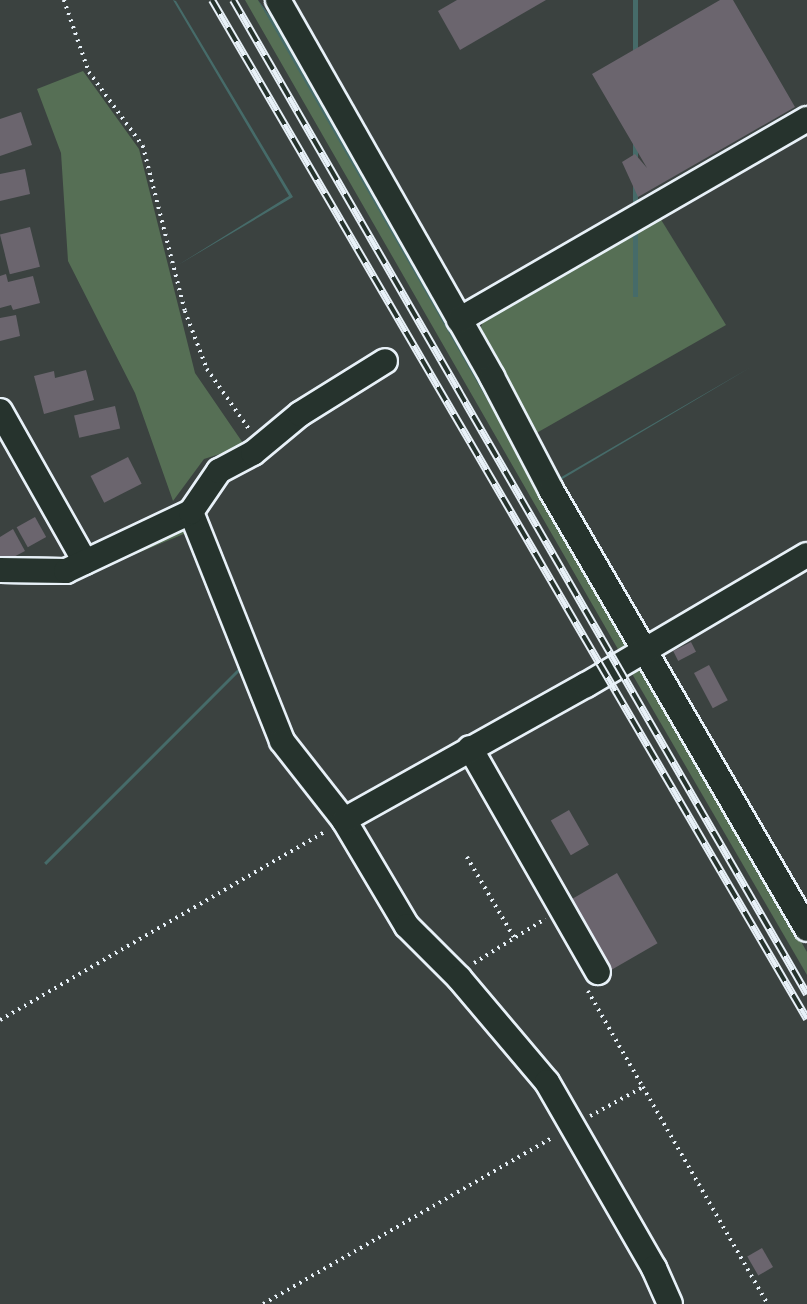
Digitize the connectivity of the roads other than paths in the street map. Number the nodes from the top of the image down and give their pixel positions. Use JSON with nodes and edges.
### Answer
{"nodes":[{"id":1,"x":278,"y":0,"type":"edge"},
{"id":2,"x":807,"y":118,"type":"edge"},
{"id":3,"x":459,"y":320,"type":"junction"},
{"id":4,"x":385,"y":361,"type":"dead end"},
{"id":5,"x":0,"y":411,"type":"edge"},
{"id":6,"x":191,"y":512,"type":"junction"},
{"id":7,"x":807,"y":555,"type":"edge"},
{"id":8,"x":85,"y":562,"type":"junction"},
{"id":9,"x":0,"y":570,"type":"edge"},
{"id":10,"x":645,"y":649,"type":"junction"},
{"id":11,"x":470,"y":748,"type":"junction"},
{"id":12,"x":344,"y":820,"type":"junction"},
{"id":13,"x":807,"y":929,"type":"edge"},
{"id":14,"x":598,"y":972,"type":"dead end"},
{"id":15,"x":670,"y":1304,"type":"edge"}],
"edges":[{"from":1,"to":3,"type":"street"},
{"from":2,"to":3,"type":"street"},
{"from":3,"to":10,"type":"street"},
{"from":4,"to":6,"type":"street"},
{"from":5,"to":8,"type":"street"},
{"from":6,"to":8,"type":"street"},
{"from":6,"to":12,"type":"street"},
{"from":7,"to":10,"type":"street"},
{"from":8,"to":9,"type":"street"},
{"from":10,"to":11,"type":"street"},
{"from":10,"to":13,"type":"street"},
{"from":11,"to":12,"type":"street"},
{"from":11,"to":14,"type":"street"},
{"from":12,"to":15,"type":"street"}]}
